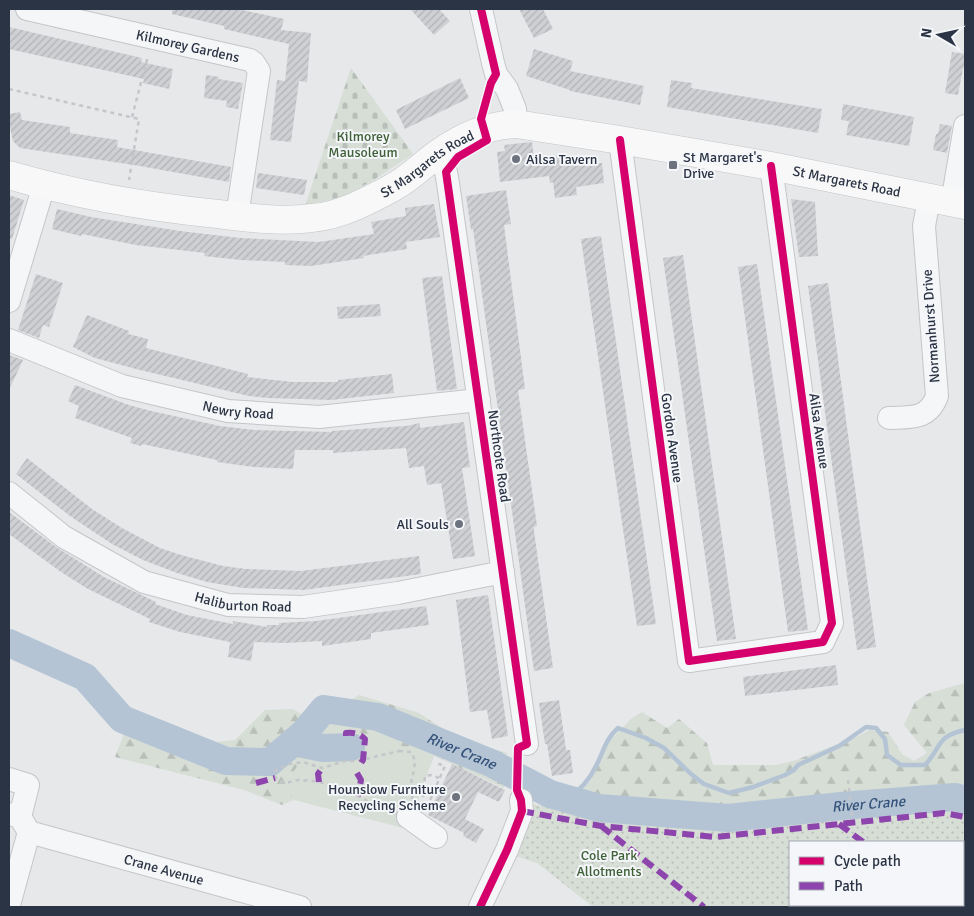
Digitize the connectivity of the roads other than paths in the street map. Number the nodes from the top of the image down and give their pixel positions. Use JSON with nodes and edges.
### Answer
{"nodes":[{"id":1,"x":26,"y":9,"type":"edge"},
{"id":2,"x":481,"y":9,"type":"edge"},
{"id":3,"x":516,"y":124,"type":"junction"},
{"id":4,"x":965,"y":126,"type":"edge"},
{"id":5,"x":620,"y":140,"type":"junction"},
{"id":6,"x":439,"y":153,"type":"junction"},
{"id":7,"x":771,"y":166,"type":"junction"},
{"id":8,"x":9,"y":175,"type":"edge"},
{"id":9,"x":44,"y":185,"type":"junction"},
{"id":10,"x":949,"y":202,"type":"edge"},
{"id":11,"x":237,"y":216,"type":"junction"},
{"id":12,"x":9,"y":301,"type":"edge"},
{"id":13,"x":9,"y":340,"type":"edge"},
{"id":14,"x":479,"y":400,"type":"junction"},
{"id":15,"x":889,"y":418,"type":"dead end"},
{"id":16,"x":9,"y":493,"type":"edge"},
{"id":17,"x":503,"y":572,"type":"junction"},
{"id":18,"x":767,"y":651,"type":"joint"},
{"id":19,"x":526,"y":744,"type":"dead end"},
{"id":20,"x":9,"y":779,"type":"edge"},
{"id":21,"x":521,"y":800,"type":"dead end"},
{"id":22,"x":417,"y":816,"type":"road end"},
{"id":23,"x":19,"y":821,"type":"edge"},
{"id":24,"x":436,"y":837,"type":"dead end"},
{"id":25,"x":9,"y":905,"type":"edge"},
{"id":26,"x":300,"y":907,"type":"edge"},
{"id":27,"x":480,"y":907,"type":"edge"}],
"edges":[{"from":1,"to":11,"type":"street","name":"Kilmorey Gardens"},
{"from":2,"to":3,"type":"street"},
{"from":3,"to":5,"type":"main road","name":"St Margarets Road"},
{"from":3,"to":6,"type":"main road","name":"St Margarets Road"},
{"from":4,"to":10,"type":"street","name":"Normanhurst Drive"},
{"from":5,"to":7,"type":"main road","name":"St Margarets Road"},
{"from":5,"to":18,"type":"street","name":"Gordon Avenue"},
{"from":6,"to":11,"type":"main road","name":"St Margarets Road"},
{"from":6,"to":14,"type":"street","name":"Northcote Road"},
{"from":7,"to":10,"type":"main road","name":"St Margarets Road"},
{"from":7,"to":18,"type":"street","name":"Ailsa Avenue"},
{"from":8,"to":9,"type":"main road","name":"St Margarets Road"},
{"from":9,"to":11,"type":"main road","name":"St Margarets Road"},
{"from":9,"to":12,"type":"street"},
{"from":10,"to":15,"type":"street","name":"Normanhurst Drive"},
{"from":13,"to":14,"type":"street","name":"Newry Road"},
{"from":14,"to":17,"type":"street","name":"Northcote Road"},
{"from":16,"to":17,"type":"street","name":"Haliburton Road"},
{"from":17,"to":19,"type":"street","name":"Northcote Road"},
{"from":20,"to":23,"type":"street"},
{"from":21,"to":27,"type":"street"},
{"from":22,"to":24,"type":"street"},
{"from":23,"to":25,"type":"street"},
{"from":23,"to":26,"type":"street","name":"Crane Avenue"}]}
